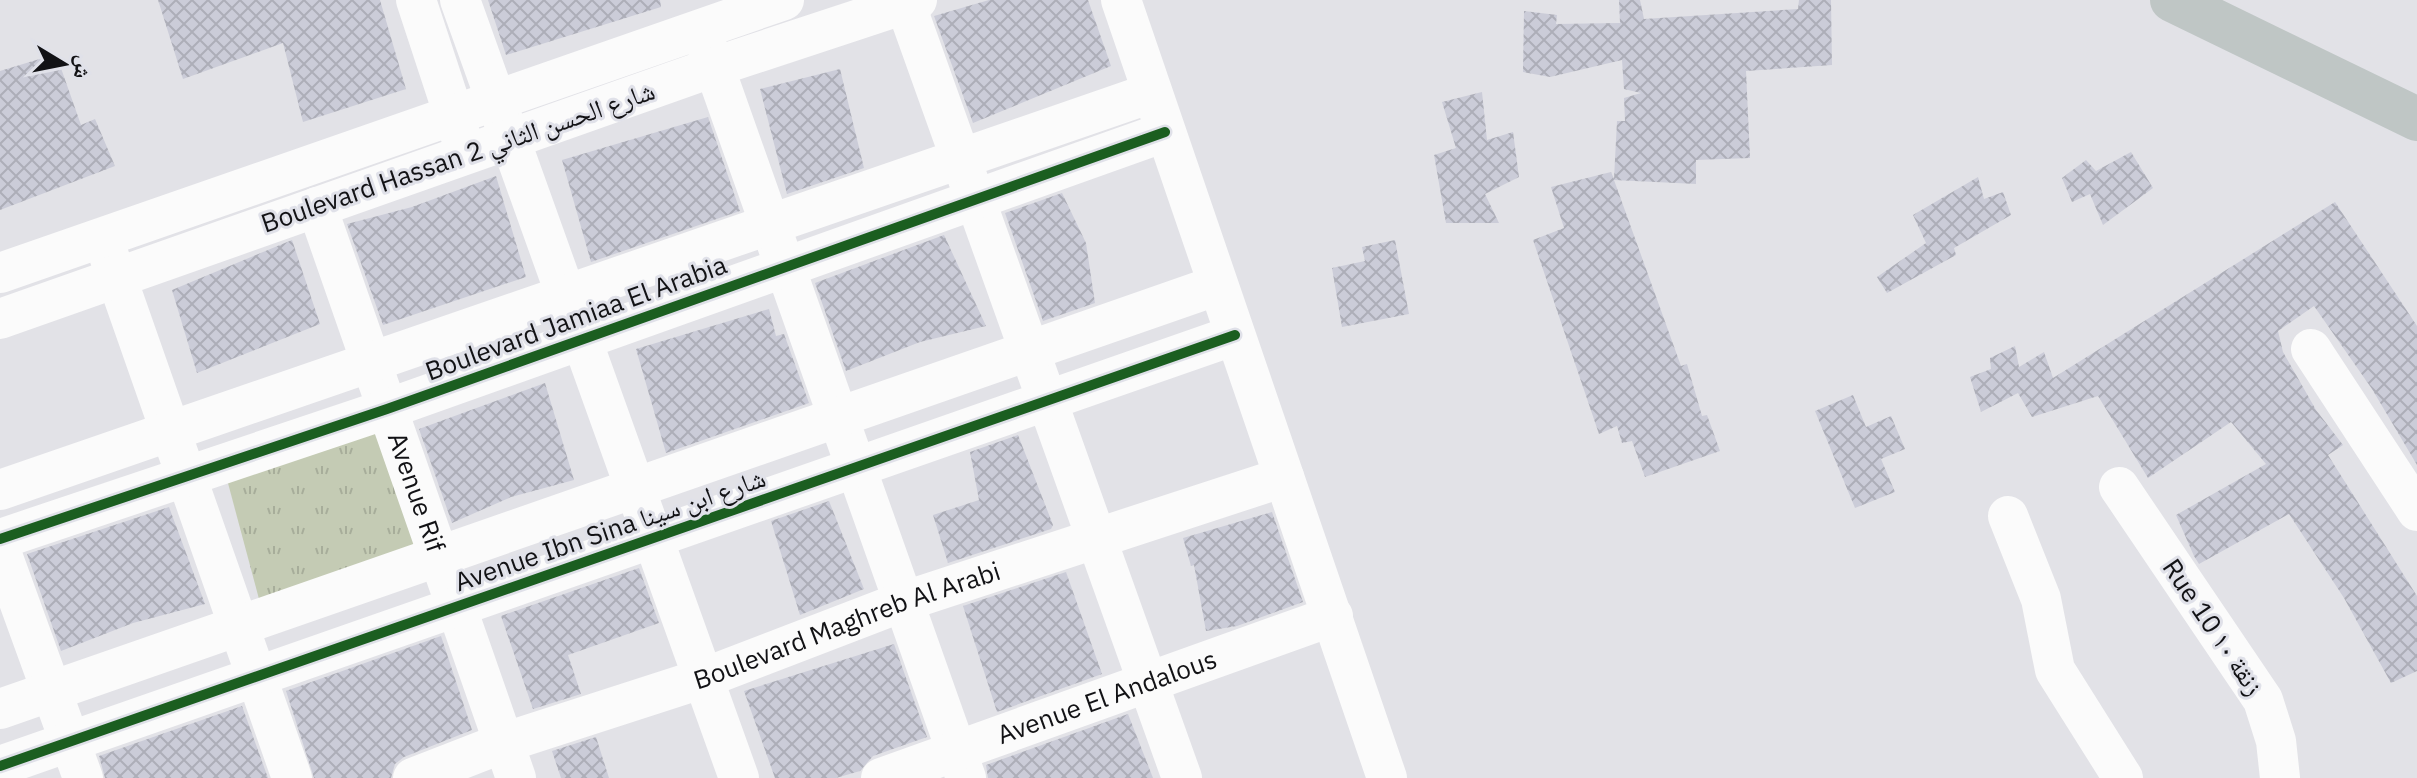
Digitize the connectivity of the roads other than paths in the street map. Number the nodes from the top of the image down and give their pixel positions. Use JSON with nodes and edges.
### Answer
{"nodes":[{"id":1,"x":416,"y":0,"type":"edge"},
{"id":2,"x":460,"y":0,"type":"edge"},
{"id":3,"x":784,"y":0,"type":"edge"},
{"id":4,"x":1121,"y":0,"type":"edge"},
{"id":5,"x":2172,"y":0,"type":"edge"},
{"id":6,"x":909,"y":1,"type":"edge"},
{"id":7,"x":695,"y":13,"type":"edge"},
{"id":8,"x":714,"y":67,"type":"junction"},
{"id":9,"x":1151,"y":93,"type":"junction"},
{"id":10,"x":494,"y":99,"type":"junction"},
{"id":11,"x":453,"y":113,"type":"junction"},
{"id":12,"x":2417,"y":119,"type":"edge"},
{"id":13,"x":1165,"y":132,"type":"junction"},
{"id":14,"x":508,"y":140,"type":"junction"},
{"id":15,"x":467,"y":154,"type":"junction"},
{"id":16,"x":961,"y":159,"type":"junction"},
{"id":17,"x":976,"y":200,"type":"junction"},
{"id":18,"x":317,"y":207,"type":"junction"},
{"id":19,"x":770,"y":224,"type":"junction"},
{"id":20,"x":101,"y":237,"type":"junction"},
{"id":21,"x":785,"y":267,"type":"junction"},
{"id":22,"x":0,"y":273,"type":"edge"},
{"id":23,"x":117,"y":277,"type":"junction"},
{"id":24,"x":1218,"y":285,"type":"junction"},
{"id":25,"x":566,"y":295,"type":"junction"},
{"id":26,"x":0,"y":319,"type":"edge"},
{"id":27,"x":1235,"y":335,"type":"junction"},
{"id":28,"x":582,"y":340,"type":"junction"},
{"id":29,"x":2311,"y":349,"type":"dead end"},
{"id":30,"x":1029,"y":351,"type":"junction"},
{"id":31,"x":371,"y":362,"type":"junction"},
{"id":32,"x":1047,"y":401,"type":"junction"},
{"id":33,"x":387,"y":409,"type":"junction"},
{"id":34,"x":838,"y":417,"type":"junction"},
{"id":35,"x":171,"y":431,"type":"junction"},
{"id":36,"x":856,"y":468,"type":"junction"},
{"id":37,"x":186,"y":476,"type":"junction"},
{"id":38,"x":1284,"y":477,"type":"junction"},
{"id":39,"x":637,"y":487,"type":"junction"},
{"id":40,"x":2119,"y":487,"type":"dead end"},
{"id":41,"x":0,"y":490,"type":"edge"},
{"id":42,"x":2417,"y":511,"type":"edge"},
{"id":43,"x":2008,"y":516,"type":"dead end"},
{"id":44,"x":654,"y":538,"type":"junction"},
{"id":45,"x":1096,"y":538,"type":"junction"},
{"id":46,"x":0,"y":539,"type":"edge"},
{"id":47,"x":0,"y":549,"type":"edge"},
{"id":48,"x":439,"y":556,"type":"junction"},
{"id":49,"x":902,"y":602,"type":"junction"},
{"id":50,"x":457,"y":607,"type":"junction"},
{"id":51,"x":1333,"y":616,"type":"junction"},
{"id":52,"x":239,"y":626,"type":"junction"},
{"id":53,"x":256,"y":677,"type":"junction"},
{"id":54,"x":704,"y":678,"type":"junction"},
{"id":55,"x":1147,"y":682,"type":"junction"},
{"id":56,"x":52,"y":691,"type":"junction"},
{"id":57,"x":0,"y":709,"type":"edge"},
{"id":58,"x":76,"y":760,"type":"edge"},
{"id":59,"x":509,"y":760,"type":"edge"},
{"id":60,"x":961,"y":764,"type":"edge"},
{"id":61,"x":0,"y":766,"type":"edge"},
{"id":62,"x":1381,"y":776,"type":"edge"},
{"id":63,"x":292,"y":778,"type":"edge"},
{"id":64,"x":413,"y":778,"type":"edge"},
{"id":65,"x":739,"y":778,"type":"edge"},
{"id":66,"x":881,"y":778,"type":"edge"},
{"id":67,"x":1182,"y":778,"type":"edge"},
{"id":68,"x":2123,"y":778,"type":"edge"},
{"id":69,"x":2280,"y":778,"type":"edge"}],
"edges":[{"from":1,"to":11,"type":"street"},
{"from":2,"to":10,"type":"street"},
{"from":3,"to":7,"type":"street","name":"Boulevard Hassan 2 شارع الحسن الثاني"},
{"from":4,"to":9,"type":"street"},
{"from":5,"to":12,"type":"main road"},
{"from":6,"to":8,"type":"street","name":"Boulevard Hassan 2 شارع الحسن الثاني"},
{"from":6,"to":16,"type":"street"},
{"from":7,"to":8,"type":"street"},
{"from":7,"to":10,"type":"street","name":"Boulevard Hassan 2 شارع الحسن الثاني"},
{"from":8,"to":14,"type":"street","name":"Boulevard Hassan 2 شارع الحسن الثاني"},
{"from":8,"to":19,"type":"street"},
{"from":9,"to":13,"type":"street"},
{"from":9,"to":16,"type":"street","name":"Boulevard Jamiaa El Arabia"},
{"from":10,"to":11,"type":"street","name":"Boulevard Hassan 2 شارع الحسن الثاني"},
{"from":10,"to":14,"type":"street"},
{"from":11,"to":15,"type":"street"},
{"from":11,"to":20,"type":"street","name":"Boulevard Hassan 2 شارع الحسن الثاني"},
{"from":13,"to":17,"type":"street","name":"Boulevard Jamiaa El Arabia"},
{"from":13,"to":24,"type":"street"},
{"from":14,"to":15,"type":"street","name":"Boulevard Hassan 2 شارع الحسن الثاني"},
{"from":14,"to":25,"type":"street"},
{"from":15,"to":18,"type":"street","name":"Boulevard Hassan 2 شارع الحسن الثاني"},
{"from":16,"to":17,"type":"street"},
{"from":16,"to":19,"type":"street","name":"Boulevard Jamiaa El Arabia"},
{"from":17,"to":21,"type":"street","name":"Boulevard Jamiaa El Arabia"},
{"from":17,"to":30,"type":"street"},
{"from":18,"to":23,"type":"street","name":"Boulevard Hassan 2 شارع الحسن الثاني"},
{"from":18,"to":31,"type":"street","name":"Avenue Rif"},
{"from":19,"to":21,"type":"street"},
{"from":19,"to":25,"type":"street","name":"Boulevard Jamiaa El Arabia"},
{"from":20,"to":22,"type":"street","name":"Boulevard Hassan 2 شارع الحسن الثاني"},
{"from":20,"to":23,"type":"street"},
{"from":21,"to":28,"type":"street","name":"Boulevard Jamiaa El Arabia"},
{"from":21,"to":34,"type":"street"},
{"from":23,"to":26,"type":"street","name":"Boulevard Hassan 2 شارع الحسن الثاني"},
{"from":23,"to":35,"type":"street"},
{"from":24,"to":27,"type":"street"},
{"from":24,"to":30,"type":"street","name":"Avenue Ibn Sina شارع ابن سينا"},
{"from":25,"to":28,"type":"street"},
{"from":25,"to":31,"type":"street","name":"Boulevard Jamiaa El Arabia"},
{"from":27,"to":32,"type":"street","name":"Avenue Ibn Sina شارع ابن سينا"},
{"from":27,"to":38,"type":"street"},
{"from":28,"to":33,"type":"street","name":"Boulevard Jamiaa El Arabia"},
{"from":28,"to":39,"type":"street"},
{"from":29,"to":42,"type":"street"},
{"from":30,"to":32,"type":"street"},
{"from":30,"to":34,"type":"street","name":"Avenue Ibn Sina شارع ابن سينا"},
{"from":31,"to":33,"type":"street","name":"Avenue Rif"},
{"from":31,"to":35,"type":"street","name":"Boulevard Jamiaa El Arabia"},
{"from":32,"to":36,"type":"street","name":"Avenue Ibn Sina شارع ابن سينا"},
{"from":32,"to":45,"type":"street"},
{"from":33,"to":37,"type":"street","name":"Boulevard Jamiaa El Arabia"},
{"from":33,"to":48,"type":"street","name":"Avenue Rif"},
{"from":34,"to":36,"type":"street"},
{"from":34,"to":39,"type":"street","name":"Avenue Ibn Sina شارع ابن سينا"},
{"from":35,"to":37,"type":"street"},
{"from":35,"to":41,"type":"street","name":"Boulevard Jamiaa El Arabia"},
{"from":36,"to":44,"type":"street","name":"Avenue Ibn Sina شارع ابن سينا"},
{"from":36,"to":49,"type":"street"},
{"from":37,"to":46,"type":"street","name":"Boulevard Jamiaa El Arabia"},
{"from":37,"to":52,"type":"street"},
{"from":38,"to":45,"type":"street","name":"Boulevard Maghreb Al Arabi"},
{"from":38,"to":51,"type":"street"},
{"from":39,"to":44,"type":"street"},
{"from":39,"to":48,"type":"street","name":"Avenue Ibn Sina شارع ابن سينا"},
{"from":40,"to":69,"type":"street","name":"Rue 10 زنقة ١٠"},
{"from":43,"to":68,"type":"street"},
{"from":44,"to":50,"type":"street","name":"Avenue Ibn Sina شارع ابن سينا"},
{"from":44,"to":54,"type":"street"},
{"from":45,"to":49,"type":"street","name":"Boulevard Maghreb Al Arabi"},
{"from":45,"to":55,"type":"street"},
{"from":47,"to":56,"type":"street"},
{"from":48,"to":50,"type":"street","name":"Avenue Rif"},
{"from":48,"to":52,"type":"street","name":"Avenue Ibn Sina شارع ابن سينا"},
{"from":49,"to":54,"type":"street","name":"Boulevard Maghreb Al Arabi"},
{"from":49,"to":60,"type":"street"},
{"from":50,"to":53,"type":"street","name":"Avenue Ibn Sina شارع ابن سينا"},
{"from":50,"to":59,"type":"street","name":"Avenue Rif"},
{"from":51,"to":55,"type":"street","name":"Avenue El Andalous"},
{"from":51,"to":62,"type":"street"},
{"from":52,"to":53,"type":"street"},
{"from":52,"to":56,"type":"street","name":"Avenue Ibn Sina شارع ابن سينا"},
{"from":53,"to":58,"type":"street","name":"Avenue Ibn Sina شارع ابن سينا"},
{"from":53,"to":63,"type":"street"},
{"from":54,"to":59,"type":"street","name":"Boulevard Maghreb Al Arabi"},
{"from":54,"to":65,"type":"street"},
{"from":55,"to":60,"type":"street","name":"Avenue El Andalous"},
{"from":55,"to":67,"type":"street"},
{"from":56,"to":57,"type":"street","name":"Avenue Ibn Sina شارع ابن سينا"},
{"from":56,"to":58,"type":"street"},
{"from":58,"to":61,"type":"street","name":"Avenue Ibn Sina شارع ابن سينا"},
{"from":59,"to":64,"type":"street","name":"Boulevard Maghreb Al Arabi"},
{"from":60,"to":66,"type":"street","name":"Avenue El Andalous"}]}
